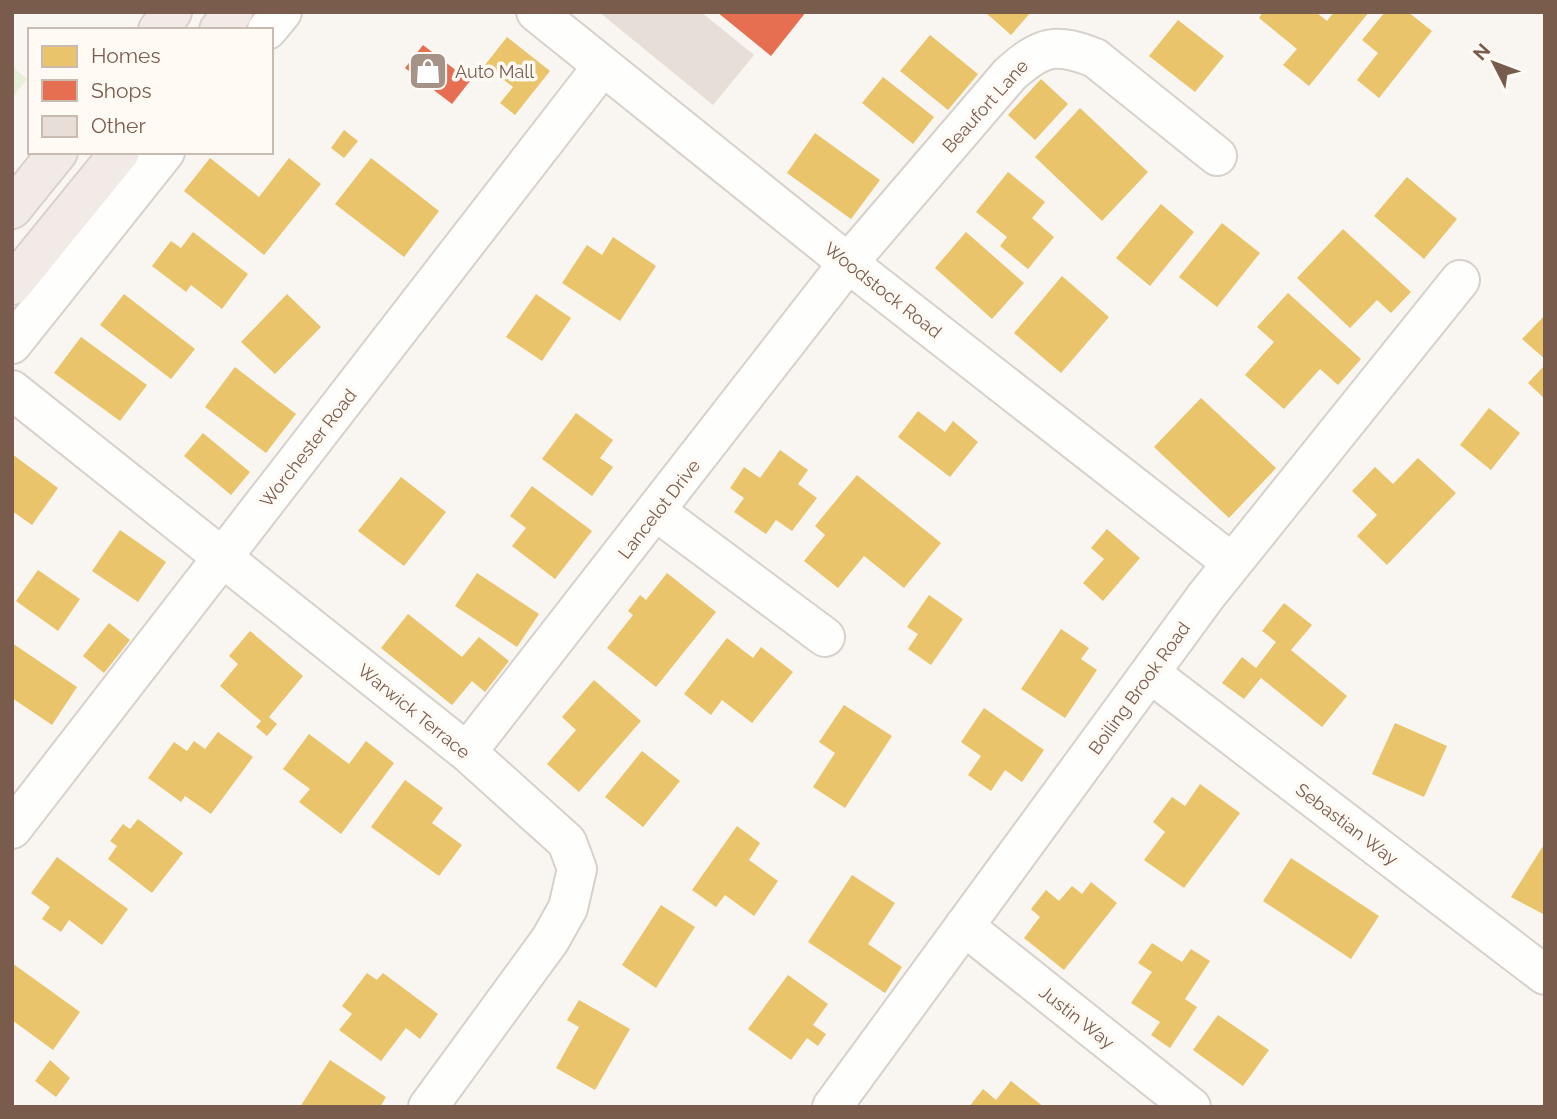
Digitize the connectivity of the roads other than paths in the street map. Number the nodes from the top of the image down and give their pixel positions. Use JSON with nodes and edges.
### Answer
{"nodes":[{"id":1,"x":172,"y":12,"type":"edge"},
{"id":2,"x":233,"y":12,"type":"edge"},
{"id":3,"x":282,"y":12,"type":"edge"},
{"id":4,"x":536,"y":12,"type":"edge"},
{"id":5,"x":160,"y":28,"type":"edge"},
{"id":6,"x":221,"y":28,"type":"edge"},
{"id":7,"x":269,"y":28,"type":"edge"},
{"id":8,"x":602,"y":67,"type":"junction"},
{"id":9,"x":56,"y":154,"type":"edge"},
{"id":10,"x":118,"y":154,"type":"edge"},
{"id":11,"x":163,"y":154,"type":"edge"},
{"id":12,"x":1217,"y":156,"type":"dead end"},
{"id":13,"x":12,"y":209,"type":"edge"},
{"id":14,"x":848,"y":264,"type":"junction"},
{"id":15,"x":1460,"y":280,"type":"dead end"},
{"id":16,"x":12,"y":285,"type":"edge"},
{"id":17,"x":12,"y":344,"type":"edge"},
{"id":18,"x":12,"y":390,"type":"edge"},
{"id":19,"x":657,"y":512,"type":"junction"},
{"id":20,"x":223,"y":558,"type":"junction"},
{"id":21,"x":1232,"y":564,"type":"junction"},
{"id":22,"x":825,"y":638,"type":"dead end"},
{"id":23,"x":1150,"y":673,"type":"junction"},
{"id":24,"x":467,"y":752,"type":"junction"},
{"id":25,"x":12,"y":829,"type":"edge"},
{"id":26,"x":964,"y":926,"type":"junction"},
{"id":27,"x":1545,"y":975,"type":"edge"},
{"id":28,"x":428,"y":1107,"type":"edge"},
{"id":29,"x":832,"y":1107,"type":"edge"},
{"id":30,"x":1191,"y":1107,"type":"edge"}],
"edges":[{"from":1,"to":5,"type":"highway"},
{"from":2,"to":6,"type":"highway"},
{"from":3,"to":7,"type":"street"},
{"from":4,"to":8,"type":"street","name":"Woodstock Road"},
{"from":8,"to":14,"type":"street","name":"Woodstock Road"},
{"from":8,"to":20,"type":"street","name":"Worchester Road"},
{"from":9,"to":13,"type":"highway"},
{"from":10,"to":16,"type":"highway"},
{"from":11,"to":17,"type":"street"},
{"from":12,"to":14,"type":"street","name":"Beaufort Lane"},
{"from":14,"to":19,"type":"street","name":"Lancelot Drive"},
{"from":14,"to":21,"type":"street","name":"Woodstock Road"},
{"from":15,"to":21,"type":"street","name":"Boiling Brook Road"},
{"from":18,"to":20,"type":"street","name":"Warwick Terrace"},
{"from":19,"to":22,"type":"street"},
{"from":19,"to":24,"type":"street","name":"Lancelot Drive"},
{"from":20,"to":24,"type":"street","name":"Warwick Terrace"},
{"from":20,"to":25,"type":"street","name":"Worchester Road"},
{"from":21,"to":23,"type":"street","name":"Boiling Brook Road"},
{"from":23,"to":26,"type":"street","name":"Boiling Brook Road"},
{"from":23,"to":27,"type":"street","name":"Sebastian Way"},
{"from":24,"to":28,"type":"street","name":"Warwick Terrace"},
{"from":26,"to":29,"type":"street","name":"Boiling Brook Road"},
{"from":26,"to":30,"type":"street","name":"Justin Way"}]}
